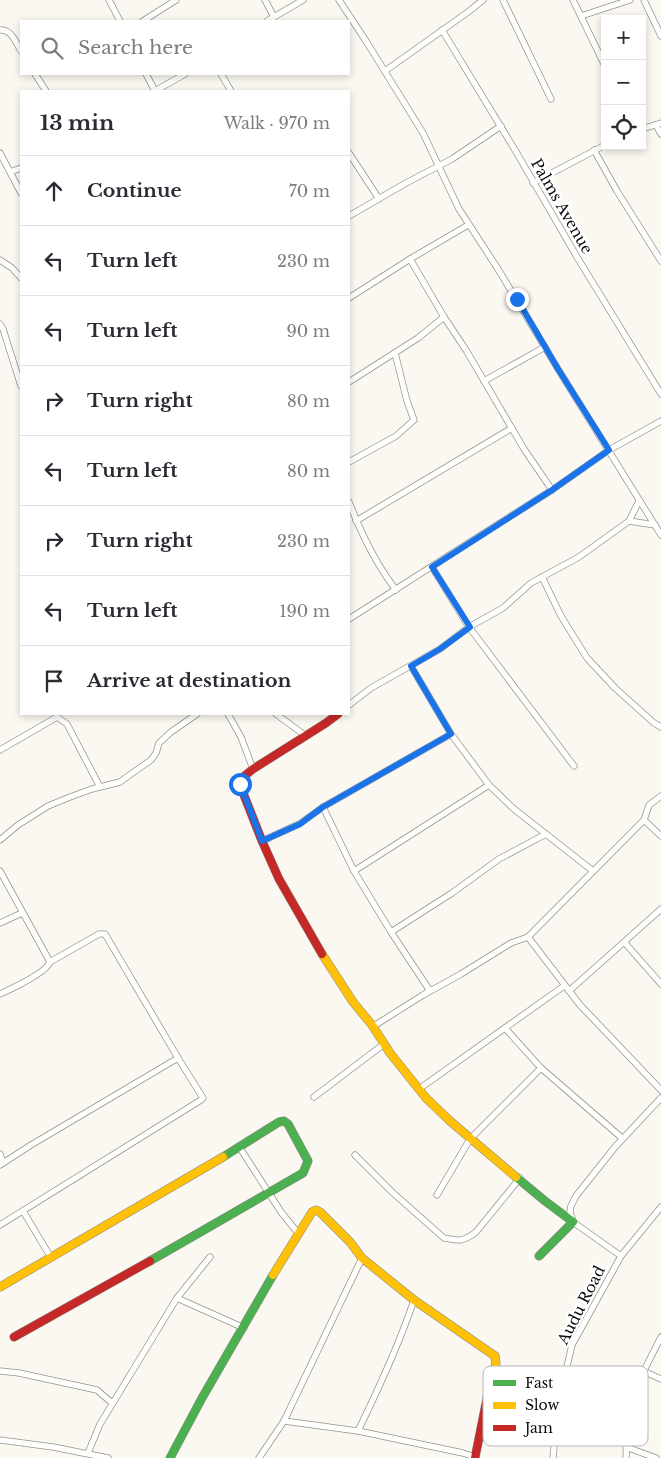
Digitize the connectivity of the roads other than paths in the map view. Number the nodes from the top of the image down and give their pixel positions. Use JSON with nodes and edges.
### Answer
{"nodes":[{"id":1,"x":109,"y":0,"type":"edge"},
{"id":2,"x":176,"y":0,"type":"edge"},
{"id":3,"x":265,"y":0,"type":"edge"},
{"id":4,"x":303,"y":0,"type":"edge"},
{"id":5,"x":483,"y":0,"type":"edge"},
{"id":6,"x":503,"y":0,"type":"edge"},
{"id":7,"x":573,"y":0,"type":"edge"},
{"id":8,"x":630,"y":0,"type":"edge"},
{"id":9,"x":644,"y":0,"type":"edge"},
{"id":10,"x":341,"y":1,"type":"edge"},
{"id":11,"x":581,"y":16,"type":"junction"},
{"id":12,"x":274,"y":17,"type":"junction"},
{"id":13,"x":119,"y":20,"type":"edge"},
{"id":14,"x":145,"y":20,"type":"edge"},
{"id":15,"x":269,"y":20,"type":"edge"},
{"id":16,"x":0,"y":30,"type":"edge"},
{"id":17,"x":442,"y":30,"type":"junction"},
{"id":18,"x":661,"y":36,"type":"edge"},
{"id":19,"x":20,"y":50,"type":"edge"},
{"id":20,"x":602,"y":60,"type":"edge"},
{"id":21,"x":385,"y":71,"type":"junction"},
{"id":22,"x":36,"y":75,"type":"edge"},
{"id":23,"x":147,"y":75,"type":"edge"},
{"id":24,"x":184,"y":75,"type":"edge"},
{"id":25,"x":222,"y":75,"type":"edge"},
{"id":26,"x":45,"y":90,"type":"edge"},
{"id":27,"x":154,"y":90,"type":"edge"},
{"id":28,"x":157,"y":90,"type":"edge"},
{"id":29,"x":229,"y":90,"type":"edge"},
{"id":30,"x":551,"y":99,"type":"dead end"},
{"id":31,"x":658,"y":124,"type":"edge"},
{"id":32,"x":501,"y":126,"type":"junction"},
{"id":33,"x":646,"y":128,"type":"edge"},
{"id":34,"x":661,"y":134,"type":"edge"},
{"id":35,"x":601,"y":147,"type":"edge"},
{"id":36,"x":594,"y":150,"type":"junction"},
{"id":37,"x":0,"y":153,"type":"edge"},
{"id":38,"x":350,"y":155,"type":"edge"},
{"id":39,"x":438,"y":167,"type":"junction"},
{"id":40,"x":20,"y":168,"type":"edge"},
{"id":41,"x":10,"y":172,"type":"junction"},
{"id":42,"x":533,"y":182,"type":"junction"},
{"id":43,"x":20,"y":191,"type":"edge"},
{"id":44,"x":378,"y":198,"type":"junction"},
{"id":45,"x":350,"y":215,"type":"edge"},
{"id":46,"x":468,"y":225,"type":"junction"},
{"id":47,"x":410,"y":258,"type":"junction"},
{"id":48,"x":0,"y":260,"type":"edge"},
{"id":49,"x":661,"y":262,"type":"edge"},
{"id":50,"x":20,"y":277,"type":"edge"},
{"id":51,"x":350,"y":297,"type":"edge"},
{"id":52,"x":444,"y":317,"type":"junction"},
{"id":53,"x":0,"y":324,"type":"edge"},
{"id":54,"x":545,"y":347,"type":"junction"},
{"id":55,"x":395,"y":353,"type":"junction"},
{"id":56,"x":350,"y":381,"type":"edge"},
{"id":57,"x":484,"y":382,"type":"junction"},
{"id":58,"x":20,"y":383,"type":"edge"},
{"id":59,"x":661,"y":394,"type":"edge"},
{"id":60,"x":661,"y":421,"type":"edge"},
{"id":61,"x":512,"y":428,"type":"junction"},
{"id":62,"x":609,"y":450,"type":"junction"},
{"id":63,"x":350,"y":461,"type":"edge"},
{"id":64,"x":552,"y":490,"type":"junction"},
{"id":65,"x":639,"y":501,"type":"junction"},
{"id":66,"x":350,"y":505,"type":"edge"},
{"id":67,"x":629,"y":520,"type":"junction"},
{"id":68,"x":356,"y":521,"type":"junction"},
{"id":69,"x":655,"y":526,"type":"junction"},
{"id":70,"x":661,"y":535,"type":"edge"},
{"id":71,"x":432,"y":567,"type":"junction"},
{"id":72,"x":542,"y":577,"type":"junction"},
{"id":73,"x":396,"y":590,"type":"junction"},
{"id":74,"x":350,"y":619,"type":"edge"},
{"id":75,"x":470,"y":627,"type":"junction"},
{"id":76,"x":411,"y":666,"type":"junction"},
{"id":77,"x":350,"y":704,"type":"edge"},
{"id":78,"x":196,"y":715,"type":"edge"},
{"id":79,"x":229,"y":715,"type":"edge"},
{"id":80,"x":277,"y":715,"type":"edge"},
{"id":81,"x":337,"y":715,"type":"edge"},
{"id":82,"x":661,"y":728,"type":"edge"},
{"id":83,"x":451,"y":734,"type":"junction"},
{"id":84,"x":306,"y":736,"type":"junction"},
{"id":85,"x":0,"y":750,"type":"edge"},
{"id":86,"x":574,"y":766,"type":"dead end"},
{"id":87,"x":253,"y":769,"type":"junction"},
{"id":88,"x":489,"y":785,"type":"junction"},
{"id":89,"x":100,"y":787,"type":"junction"},
{"id":90,"x":661,"y":796,"type":"edge"},
{"id":91,"x":323,"y":807,"type":"junction"},
{"id":92,"x":644,"y":820,"type":"junction"},
{"id":93,"x":546,"y":834,"type":"junction"},
{"id":94,"x":661,"y":836,"type":"edge"},
{"id":95,"x":0,"y":840,"type":"edge"},
{"id":96,"x":262,"y":841,"type":"junction"},
{"id":97,"x":0,"y":871,"type":"edge"},
{"id":98,"x":354,"y":871,"type":"junction"},
{"id":99,"x":593,"y":871,"type":"junction"},
{"id":100,"x":661,"y":910,"type":"edge"},
{"id":101,"x":22,"y":913,"type":"junction"},
{"id":102,"x":0,"y":923,"type":"edge"},
{"id":103,"x":391,"y":932,"type":"junction"},
{"id":104,"x":528,"y":937,"type":"junction"},
{"id":105,"x":624,"y":943,"type":"junction"},
{"id":106,"x":50,"y":962,"type":"junction"},
{"id":107,"x":661,"y":984,"type":"edge"},
{"id":108,"x":564,"y":986,"type":"junction"},
{"id":109,"x":430,"y":991,"type":"junction"},
{"id":110,"x":569,"y":991,"type":"junction"},
{"id":111,"x":0,"y":994,"type":"edge"},
{"id":112,"x":372,"y":1025,"type":"junction"},
{"id":113,"x":505,"y":1028,"type":"junction"},
{"id":114,"x":384,"y":1044,"type":"junction"},
{"id":115,"x":178,"y":1058,"type":"junction"},
{"id":116,"x":541,"y":1068,"type":"junction"},
{"id":117,"x":419,"y":1089,"type":"junction"},
{"id":118,"x":661,"y":1090,"type":"edge"},
{"id":119,"x":314,"y":1097,"type":"dead end"},
{"id":120,"x":661,"y":1098,"type":"edge"},
{"id":121,"x":622,"y":1138,"type":"junction"},
{"id":122,"x":470,"y":1139,"type":"junction"},
{"id":123,"x":240,"y":1148,"type":"junction"},
{"id":124,"x":0,"y":1154,"type":"edge"},
{"id":125,"x":355,"y":1155,"type":"dead end"},
{"id":126,"x":2,"y":1164,"type":"edge"},
{"id":127,"x":520,"y":1178,"type":"junction"},
{"id":128,"x":268,"y":1192,"type":"junction"},
{"id":129,"x":437,"y":1194,"type":"dead end"},
{"id":130,"x":661,"y":1207,"type":"edge"},
{"id":131,"x":23,"y":1210,"type":"junction"},
{"id":132,"x":573,"y":1222,"type":"junction"},
{"id":133,"x":0,"y":1225,"type":"edge"},
{"id":134,"x":298,"y":1234,"type":"junction"},
{"id":135,"x":50,"y":1256,"type":"junction"},
{"id":136,"x":539,"y":1256,"type":"dead end"},
{"id":137,"x":621,"y":1256,"type":"junction"},
{"id":138,"x":210,"y":1257,"type":"dead end"},
{"id":139,"x":362,"y":1258,"type":"junction"},
{"id":140,"x":0,"y":1287,"type":"edge"},
{"id":141,"x":178,"y":1298,"type":"junction"},
{"id":142,"x":414,"y":1300,"type":"junction"},
{"id":143,"x":244,"y":1328,"type":"junction"},
{"id":144,"x":14,"y":1337,"type":"dead end"},
{"id":145,"x":661,"y":1337,"type":"edge"},
{"id":146,"x":495,"y":1366,"type":"edge"},
{"id":147,"x":567,"y":1366,"type":"edge"},
{"id":148,"x":646,"y":1366,"type":"edge"},
{"id":149,"x":0,"y":1371,"type":"edge"},
{"id":150,"x":648,"y":1373,"type":"edge"},
{"id":151,"x":661,"y":1379,"type":"edge"},
{"id":152,"x":112,"y":1403,"type":"junction"},
{"id":153,"x":483,"y":1413,"type":"edge"},
{"id":154,"x":284,"y":1421,"type":"junction"},
{"id":155,"x":358,"y":1431,"type":"junction"},
{"id":156,"x":0,"y":1440,"type":"edge"},
{"id":157,"x":626,"y":1447,"type":"joint"},
{"id":158,"x":88,"y":1453,"type":"junction"},
{"id":159,"x":108,"y":1458,"type":"edge"},
{"id":160,"x":170,"y":1458,"type":"edge"},
{"id":161,"x":259,"y":1458,"type":"edge"},
{"id":162,"x":475,"y":1458,"type":"edge"},
{"id":163,"x":626,"y":1458,"type":"edge"},
{"id":164,"x":656,"y":1458,"type":"edge"}],
"edges":[{"from":1,"to":13,"type":"street"},
{"from":2,"to":14,"type":"street"},
{"from":3,"to":12,"type":"street"},
{"from":4,"to":12,"type":"street"},
{"from":5,"to":17,"type":"street"},
{"from":6,"to":30,"type":"street"},
{"from":7,"to":11,"type":"street"},
{"from":8,"to":11,"type":"street"},
{"from":9,"to":18,"type":"street"},
{"from":10,"to":21,"type":"street"},
{"from":11,"to":20,"type":"street"},
{"from":12,"to":15,"type":"street"},
{"from":16,"to":19,"type":"street"},
{"from":17,"to":21,"type":"street"},
{"from":17,"to":32,"type":"street","name":"Palms Avenue"},
{"from":21,"to":39,"type":"street"},
{"from":22,"to":26,"type":"street"},
{"from":23,"to":27,"type":"street"},
{"from":24,"to":28,"type":"street"},
{"from":25,"to":29,"type":"street"},
{"from":31,"to":33,"type":"street"},
{"from":31,"to":34,"type":"street"},
{"from":32,"to":39,"type":"street"},
{"from":32,"to":42,"type":"street","name":"Palms Avenue"},
{"from":35,"to":36,"type":"street"},
{"from":36,"to":42,"type":"street"},
{"from":36,"to":49,"type":"street"},
{"from":37,"to":41,"type":"street"},
{"from":38,"to":44,"type":"street"},
{"from":39,"to":44,"type":"street"},
{"from":39,"to":46,"type":"street"},
{"from":40,"to":41,"type":"street"},
{"from":41,"to":43,"type":"street"},
{"from":42,"to":59,"type":"street","name":"Palms Avenue"},
{"from":44,"to":45,"type":"street"},
{"from":46,"to":47,"type":"street"},
{"from":46,"to":54,"type":"street"},
{"from":47,"to":51,"type":"street"},
{"from":47,"to":52,"type":"street"},
{"from":48,"to":50,"type":"street"},
{"from":52,"to":55,"type":"street"},
{"from":52,"to":57,"type":"street"},
{"from":53,"to":58,"type":"street"},
{"from":54,"to":57,"type":"street"},
{"from":54,"to":62,"type":"street"},
{"from":55,"to":56,"type":"street"},
{"from":55,"to":63,"type":"street"},
{"from":57,"to":61,"type":"street"},
{"from":60,"to":62,"type":"street"},
{"from":61,"to":64,"type":"street"},
{"from":61,"to":68,"type":"street"},
{"from":62,"to":64,"type":"street"},
{"from":62,"to":65,"type":"street"},
{"from":64,"to":71,"type":"street"},
{"from":65,"to":67,"type":"street"},
{"from":65,"to":69,"type":"street"},
{"from":66,"to":68,"type":"street"},
{"from":67,"to":69,"type":"street"},
{"from":67,"to":72,"type":"street"},
{"from":68,"to":73,"type":"street"},
{"from":69,"to":70,"type":"street"},
{"from":71,"to":73,"type":"street"},
{"from":71,"to":75,"type":"street"},
{"from":72,"to":75,"type":"street"},
{"from":72,"to":82,"type":"street"},
{"from":73,"to":74,"type":"street"},
{"from":75,"to":76,"type":"street"},
{"from":75,"to":86,"type":"street"},
{"from":76,"to":77,"type":"street"},
{"from":76,"to":83,"type":"street"},
{"from":78,"to":89,"type":"street"},
{"from":79,"to":87,"type":"street"},
{"from":80,"to":84,"type":"street"},
{"from":81,"to":84,"type":"street"},
{"from":83,"to":88,"type":"street"},
{"from":83,"to":91,"type":"street"},
{"from":84,"to":87,"type":"street"},
{"from":85,"to":89,"type":"street"},
{"from":87,"to":96,"type":"street"},
{"from":88,"to":93,"type":"street"},
{"from":88,"to":98,"type":"street"},
{"from":89,"to":95,"type":"street"},
{"from":90,"to":92,"type":"street"},
{"from":91,"to":96,"type":"street"},
{"from":91,"to":98,"type":"street"},
{"from":92,"to":94,"type":"street"},
{"from":92,"to":99,"type":"street"},
{"from":93,"to":99,"type":"street"},
{"from":93,"to":103,"type":"street"},
{"from":96,"to":112,"type":"street"},
{"from":97,"to":101,"type":"street"},
{"from":98,"to":103,"type":"street"},
{"from":99,"to":104,"type":"street"},
{"from":100,"to":105,"type":"street"},
{"from":101,"to":102,"type":"street"},
{"from":101,"to":106,"type":"street"},
{"from":103,"to":109,"type":"street"},
{"from":104,"to":108,"type":"street"},
{"from":104,"to":109,"type":"street"},
{"from":105,"to":107,"type":"street"},
{"from":105,"to":110,"type":"street"},
{"from":106,"to":111,"type":"street"},
{"from":106,"to":115,"type":"street"},
{"from":108,"to":110,"type":"street"},
{"from":108,"to":113,"type":"street"},
{"from":109,"to":112,"type":"street"},
{"from":110,"to":118,"type":"street"},
{"from":112,"to":114,"type":"street"},
{"from":113,"to":116,"type":"street"},
{"from":113,"to":117,"type":"street"},
{"from":114,"to":117,"type":"street"},
{"from":114,"to":119,"type":"street"},
{"from":115,"to":126,"type":"street"},
{"from":115,"to":131,"type":"street"},
{"from":116,"to":121,"type":"street"},
{"from":116,"to":122,"type":"street"},
{"from":117,"to":122,"type":"street"},
{"from":120,"to":121,"type":"street"},
{"from":121,"to":132,"type":"street"},
{"from":122,"to":127,"type":"street"},
{"from":122,"to":129,"type":"street"},
{"from":123,"to":128,"type":"street"},
{"from":123,"to":128,"type":"street"},
{"from":123,"to":135,"type":"street"},
{"from":124,"to":126,"type":"street"},
{"from":125,"to":127,"type":"street"},
{"from":127,"to":132,"type":"street"},
{"from":128,"to":134,"type":"street"},
{"from":128,"to":144,"type":"street"},
{"from":130,"to":137,"type":"street","name":"Audu Road"},
{"from":131,"to":133,"type":"street"},
{"from":131,"to":135,"type":"street"},
{"from":132,"to":136,"type":"street"},
{"from":132,"to":137,"type":"street"},
{"from":134,"to":139,"type":"street"},
{"from":134,"to":143,"type":"street"},
{"from":135,"to":140,"type":"street"},
{"from":137,"to":147,"type":"street","name":"Audu Road"},
{"from":138,"to":141,"type":"street"},
{"from":139,"to":142,"type":"street"},
{"from":139,"to":154,"type":"street"},
{"from":141,"to":143,"type":"street"},
{"from":141,"to":152,"type":"street"},
{"from":142,"to":146,"type":"street"},
{"from":142,"to":155,"type":"street"},
{"from":143,"to":160,"type":"street"},
{"from":145,"to":148,"type":"street"},
{"from":149,"to":152,"type":"street"},
{"from":150,"to":151,"type":"street"},
{"from":152,"to":158,"type":"street"},
{"from":153,"to":162,"type":"street"},
{"from":154,"to":155,"type":"street"},
{"from":154,"to":161,"type":"street"},
{"from":155,"to":162,"type":"street"},
{"from":156,"to":158,"type":"street"},
{"from":157,"to":163,"type":"street"},
{"from":157,"to":164,"type":"street"},
{"from":158,"to":159,"type":"street"}]}
